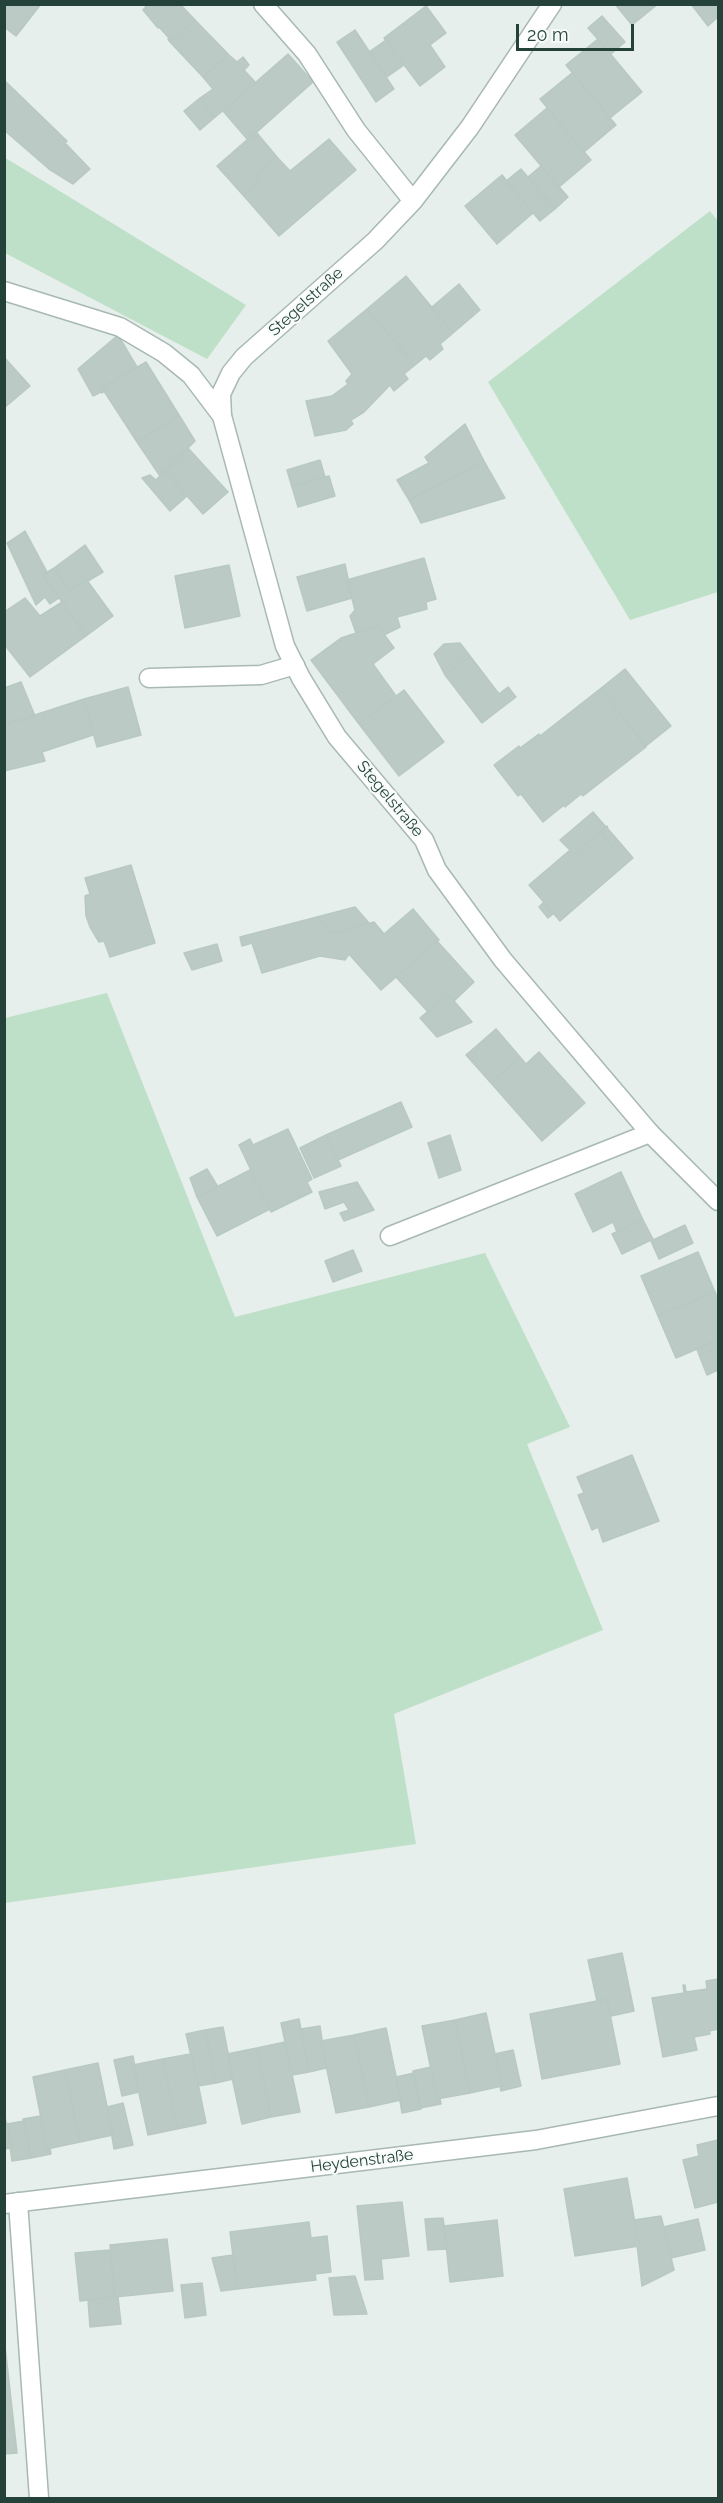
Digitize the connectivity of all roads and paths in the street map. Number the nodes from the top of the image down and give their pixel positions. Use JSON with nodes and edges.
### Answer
{"nodes":[{"id":1,"x":263,"y":4,"type":"edge"},
{"id":2,"x":552,"y":4,"type":"edge"},
{"id":3,"x":413,"y":201,"type":"junction"},
{"id":4,"x":4,"y":291,"type":"edge"},
{"id":5,"x":222,"y":416,"type":"junction"},
{"id":6,"x":295,"y":664,"type":"junction"},
{"id":7,"x":149,"y":678,"type":"dead end"},
{"id":8,"x":650,"y":1133,"type":"junction"},
{"id":9,"x":718,"y":1201,"type":"edge"},
{"id":10,"x":390,"y":1236,"type":"dead end"},
{"id":11,"x":718,"y":2106,"type":"edge"},
{"id":12,"x":11,"y":2203,"type":"edge"},
{"id":13,"x":39,"y":2499,"type":"edge"}],
"edges":[{"from":1,"to":3,"type":"street"},
{"from":2,"to":3,"type":"street","name":"Stegelstraße"},
{"from":3,"to":5,"type":"street","name":"Stegelstraße"},
{"from":4,"to":5,"type":"street","name":"Stegelstraße"},
{"from":5,"to":6,"type":"street","name":"Stegelstraße"},
{"from":6,"to":7,"type":"street"},
{"from":6,"to":8,"type":"street","name":"Stegelstraße"},
{"from":8,"to":9,"type":"street","name":"Stegelstraße"},
{"from":8,"to":10,"type":"street"},
{"from":11,"to":12,"type":"street","name":"Heydenstraße"},
{"from":12,"to":13,"type":"street"}]}
